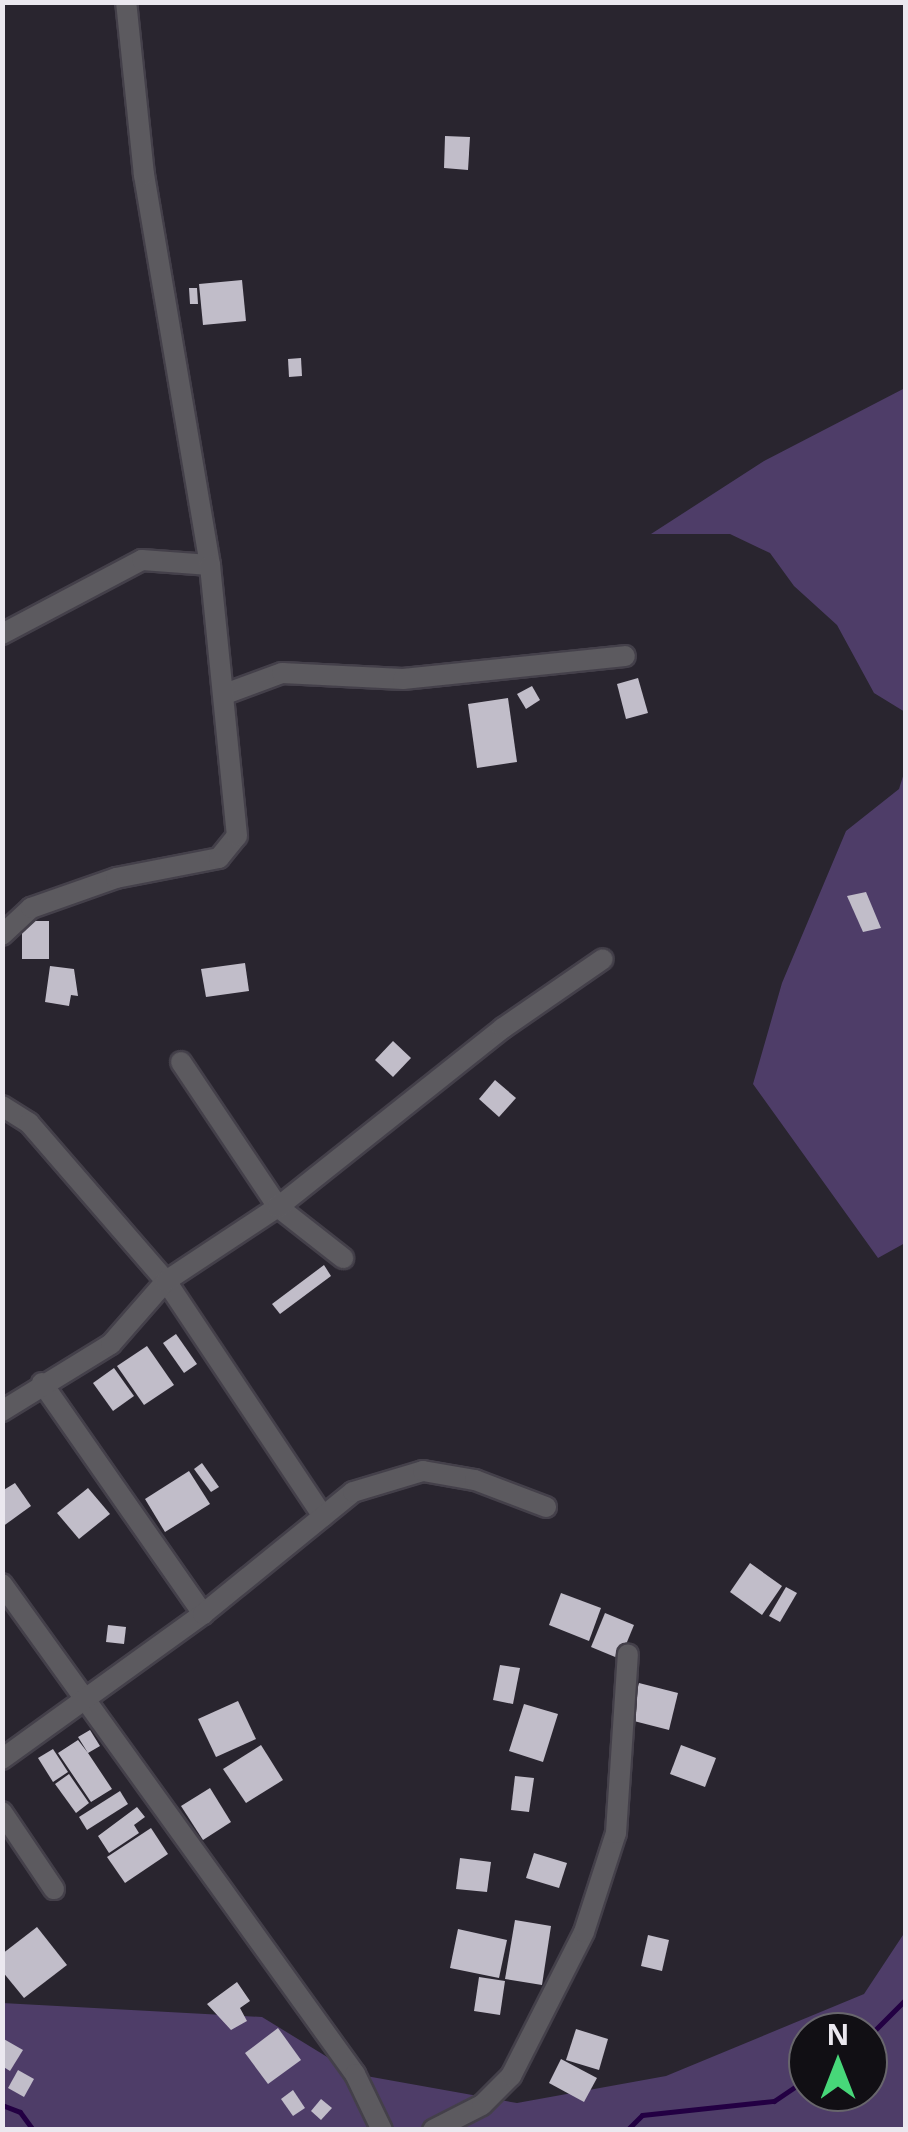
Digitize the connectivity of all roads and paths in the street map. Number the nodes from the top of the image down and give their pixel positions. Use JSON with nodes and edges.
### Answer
{"nodes":[{"id":1,"x":126,"y":2,"type":"edge"},
{"id":2,"x":210,"y":565,"type":"junction"},
{"id":3,"x":2,"y":634,"type":"edge"},
{"id":4,"x":625,"y":656,"type":"dead end"},
{"id":5,"x":226,"y":694,"type":"junction"},
{"id":6,"x":2,"y":935,"type":"edge"},
{"id":7,"x":602,"y":959,"type":"dead end"},
{"id":8,"x":181,"y":1062,"type":"dead end"},
{"id":9,"x":2,"y":1106,"type":"edge"},
{"id":10,"x":278,"y":1207,"type":"junction"},
{"id":11,"x":343,"y":1258,"type":"dead end"},
{"id":12,"x":166,"y":1281,"type":"junction"},
{"id":13,"x":42,"y":1383,"type":"junction"},
{"id":14,"x":2,"y":1411,"type":"edge"},
{"id":15,"x":546,"y":1507,"type":"dead end"},
{"id":16,"x":323,"y":1516,"type":"junction"},
{"id":17,"x":2,"y":1584,"type":"edge"},
{"id":18,"x":204,"y":1614,"type":"junction"},
{"id":19,"x":628,"y":1654,"type":"dead end"},
{"id":20,"x":86,"y":1698,"type":"junction"},
{"id":21,"x":2,"y":1759,"type":"edge"},
{"id":22,"x":2,"y":1812,"type":"edge"},
{"id":23,"x":54,"y":1889,"type":"dead end"},
{"id":24,"x":382,"y":2130,"type":"edge"},
{"id":25,"x":433,"y":2130,"type":"edge"}],
"edges":[{"from":1,"to":2,"type":"street"},
{"from":2,"to":3,"type":"street"},
{"from":2,"to":5,"type":"street"},
{"from":4,"to":5,"type":"street"},
{"from":5,"to":6,"type":"street"},
{"from":7,"to":10,"type":"street"},
{"from":8,"to":10,"type":"street"},
{"from":9,"to":12,"type":"street"},
{"from":10,"to":11,"type":"street"},
{"from":10,"to":12,"type":"street"},
{"from":12,"to":13,"type":"street"},
{"from":12,"to":16,"type":"street"},
{"from":13,"to":14,"type":"street"},
{"from":13,"to":18,"type":"street"},
{"from":15,"to":16,"type":"street"},
{"from":16,"to":18,"type":"street"},
{"from":17,"to":20,"type":"street"},
{"from":18,"to":20,"type":"street"},
{"from":19,"to":25,"type":"street"},
{"from":20,"to":21,"type":"street"},
{"from":20,"to":24,"type":"street"},
{"from":22,"to":23,"type":"street"}]}
